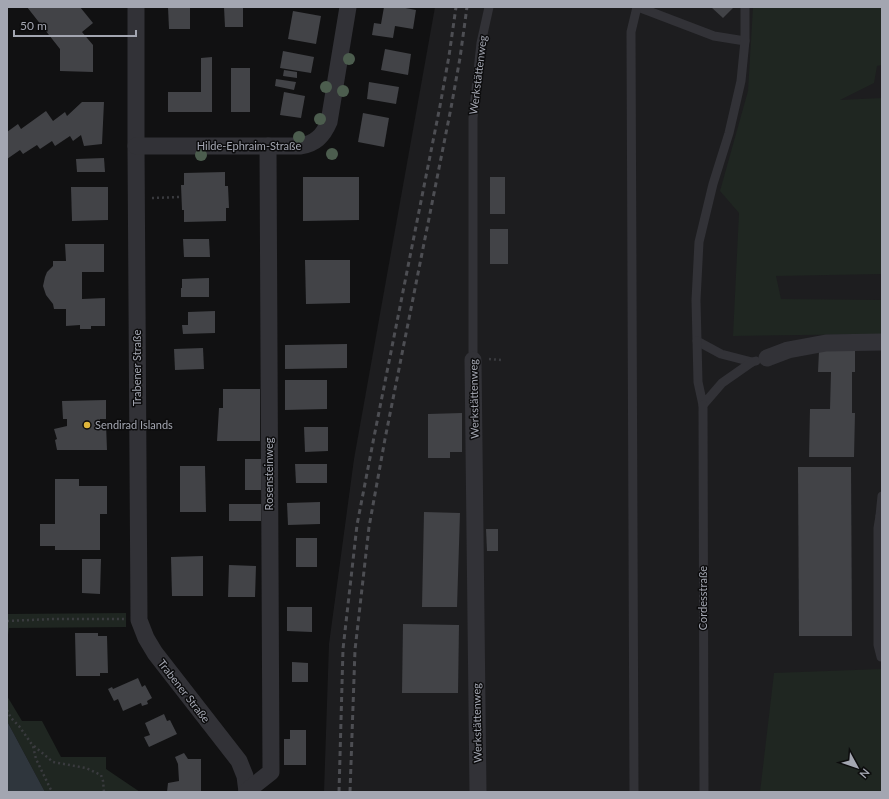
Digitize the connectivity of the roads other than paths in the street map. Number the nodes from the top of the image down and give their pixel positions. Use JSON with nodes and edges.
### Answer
{"nodes":[{"id":1,"x":136,"y":7,"type":"edge"},
{"id":2,"x":348,"y":7,"type":"edge"},
{"id":3,"x":489,"y":7,"type":"edge"},
{"id":4,"x":637,"y":7,"type":"edge"},
{"id":5,"x":745,"y":7,"type":"edge"},
{"id":6,"x":745,"y":41,"type":"junction"},
{"id":7,"x":136,"y":146,"type":"junction"},
{"id":8,"x":268,"y":146,"type":"junction"},
{"id":9,"x":697,"y":341,"type":"junction"},
{"id":10,"x":882,"y":342,"type":"edge"},
{"id":11,"x":479,"y":360,"type":"joint"},
{"id":12,"x":760,"y":360,"type":"junction"},
{"id":13,"x":703,"y":405,"type":"junction"},
{"id":14,"x":882,"y":496,"type":"edge"},
{"id":15,"x":881,"y":516,"type":"edge"},
{"id":16,"x":882,"y":657,"type":"edge"},
{"id":17,"x":247,"y":791,"type":"edge"},
{"id":18,"x":478,"y":792,"type":"edge"},
{"id":19,"x":634,"y":792,"type":"edge"},
{"id":20,"x":704,"y":792,"type":"edge"}],
"edges":[{"from":1,"to":7,"type":"street","name":"Trabener Straße"},
{"from":2,"to":8,"type":"street","name":"Hilde-Ephraim-Straße"},
{"from":3,"to":11,"type":"lane","name":"Werkstättenweg"},
{"from":4,"to":6,"type":"lane"},
{"from":4,"to":19,"type":"lane"},
{"from":5,"to":6,"type":"lane"},
{"from":6,"to":9,"type":"lane"},
{"from":7,"to":8,"type":"street","name":"Hilde-Ephraim-Straße"},
{"from":7,"to":17,"type":"street","name":"Trabener Straße"},
{"from":8,"to":17,"type":"street","name":"Rosensteinweg"},
{"from":9,"to":12,"type":"lane"},
{"from":9,"to":13,"type":"lane","name":"Cordesstraße"},
{"from":10,"to":12,"type":"street"},
{"from":11,"to":18,"type":"street","name":"Werkstättenweg"},
{"from":12,"to":13,"type":"lane"},
{"from":13,"to":20,"type":"lane","name":"Cordesstraße"},
{"from":14,"to":15,"type":"lane"},
{"from":15,"to":16,"type":"lane"}]}
